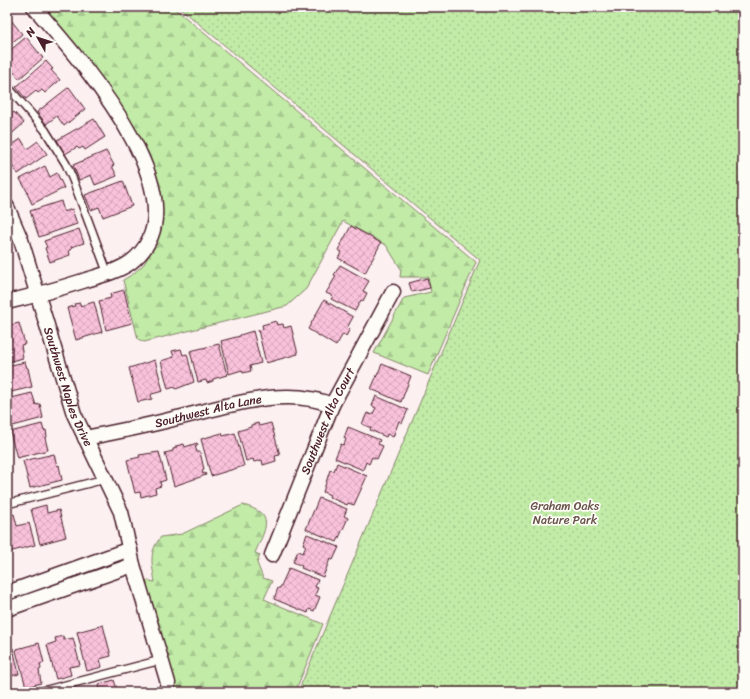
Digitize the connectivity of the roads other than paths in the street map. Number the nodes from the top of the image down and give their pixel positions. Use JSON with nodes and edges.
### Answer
{"nodes":[{"id":1,"x":34,"y":7,"type":"edge"},
{"id":2,"x":7,"y":86,"type":"edge"},
{"id":3,"x":7,"y":207,"type":"edge"},
{"id":4,"x":108,"y":274,"type":"junction"},
{"id":5,"x":393,"y":292,"type":"dead end"},
{"id":6,"x":37,"y":295,"type":"junction"},
{"id":7,"x":7,"y":302,"type":"edge"},
{"id":8,"x":332,"y":405,"type":"junction"},
{"id":9,"x":85,"y":438,"type":"junction"},
{"id":10,"x":105,"y":479,"type":"junction"},
{"id":11,"x":7,"y":504,"type":"edge"},
{"id":12,"x":130,"y":549,"type":"junction"},
{"id":13,"x":272,"y":555,"type":"dead end"},
{"id":14,"x":133,"y":565,"type":"junction"},
{"id":15,"x":7,"y":593,"type":"edge"},
{"id":16,"x":7,"y":609,"type":"edge"},
{"id":17,"x":161,"y":660,"type":"junction"},
{"id":18,"x":39,"y":692,"type":"edge"},
{"id":19,"x":166,"y":692,"type":"edge"}],
"edges":[{"from":1,"to":4,"type":"street"},
{"from":2,"to":4,"type":"lane"},
{"from":3,"to":6,"type":"street","name":"Southwest Naples Drive"},
{"from":4,"to":6,"type":"street"},
{"from":5,"to":8,"type":"street","name":"Southwest Alta Court"},
{"from":6,"to":7,"type":"street"},
{"from":6,"to":9,"type":"street","name":"Southwest Naples Drive"},
{"from":8,"to":9,"type":"street","name":"Southwest Alta Lane"},
{"from":8,"to":13,"type":"street","name":"Southwest Alta Court"},
{"from":9,"to":10,"type":"street","name":"Southwest Naples Drive"},
{"from":10,"to":11,"type":"lane"},
{"from":10,"to":12,"type":"street","name":"Southwest Naples Drive"},
{"from":12,"to":14,"type":"street","name":"Southwest Naples Drive"},
{"from":12,"to":15,"type":"street"},
{"from":14,"to":16,"type":"street"},
{"from":14,"to":17,"type":"street","name":"Southwest Naples Drive"},
{"from":17,"to":18,"type":"lane"},
{"from":17,"to":19,"type":"street","name":"Southwest Naples Drive"}]}
